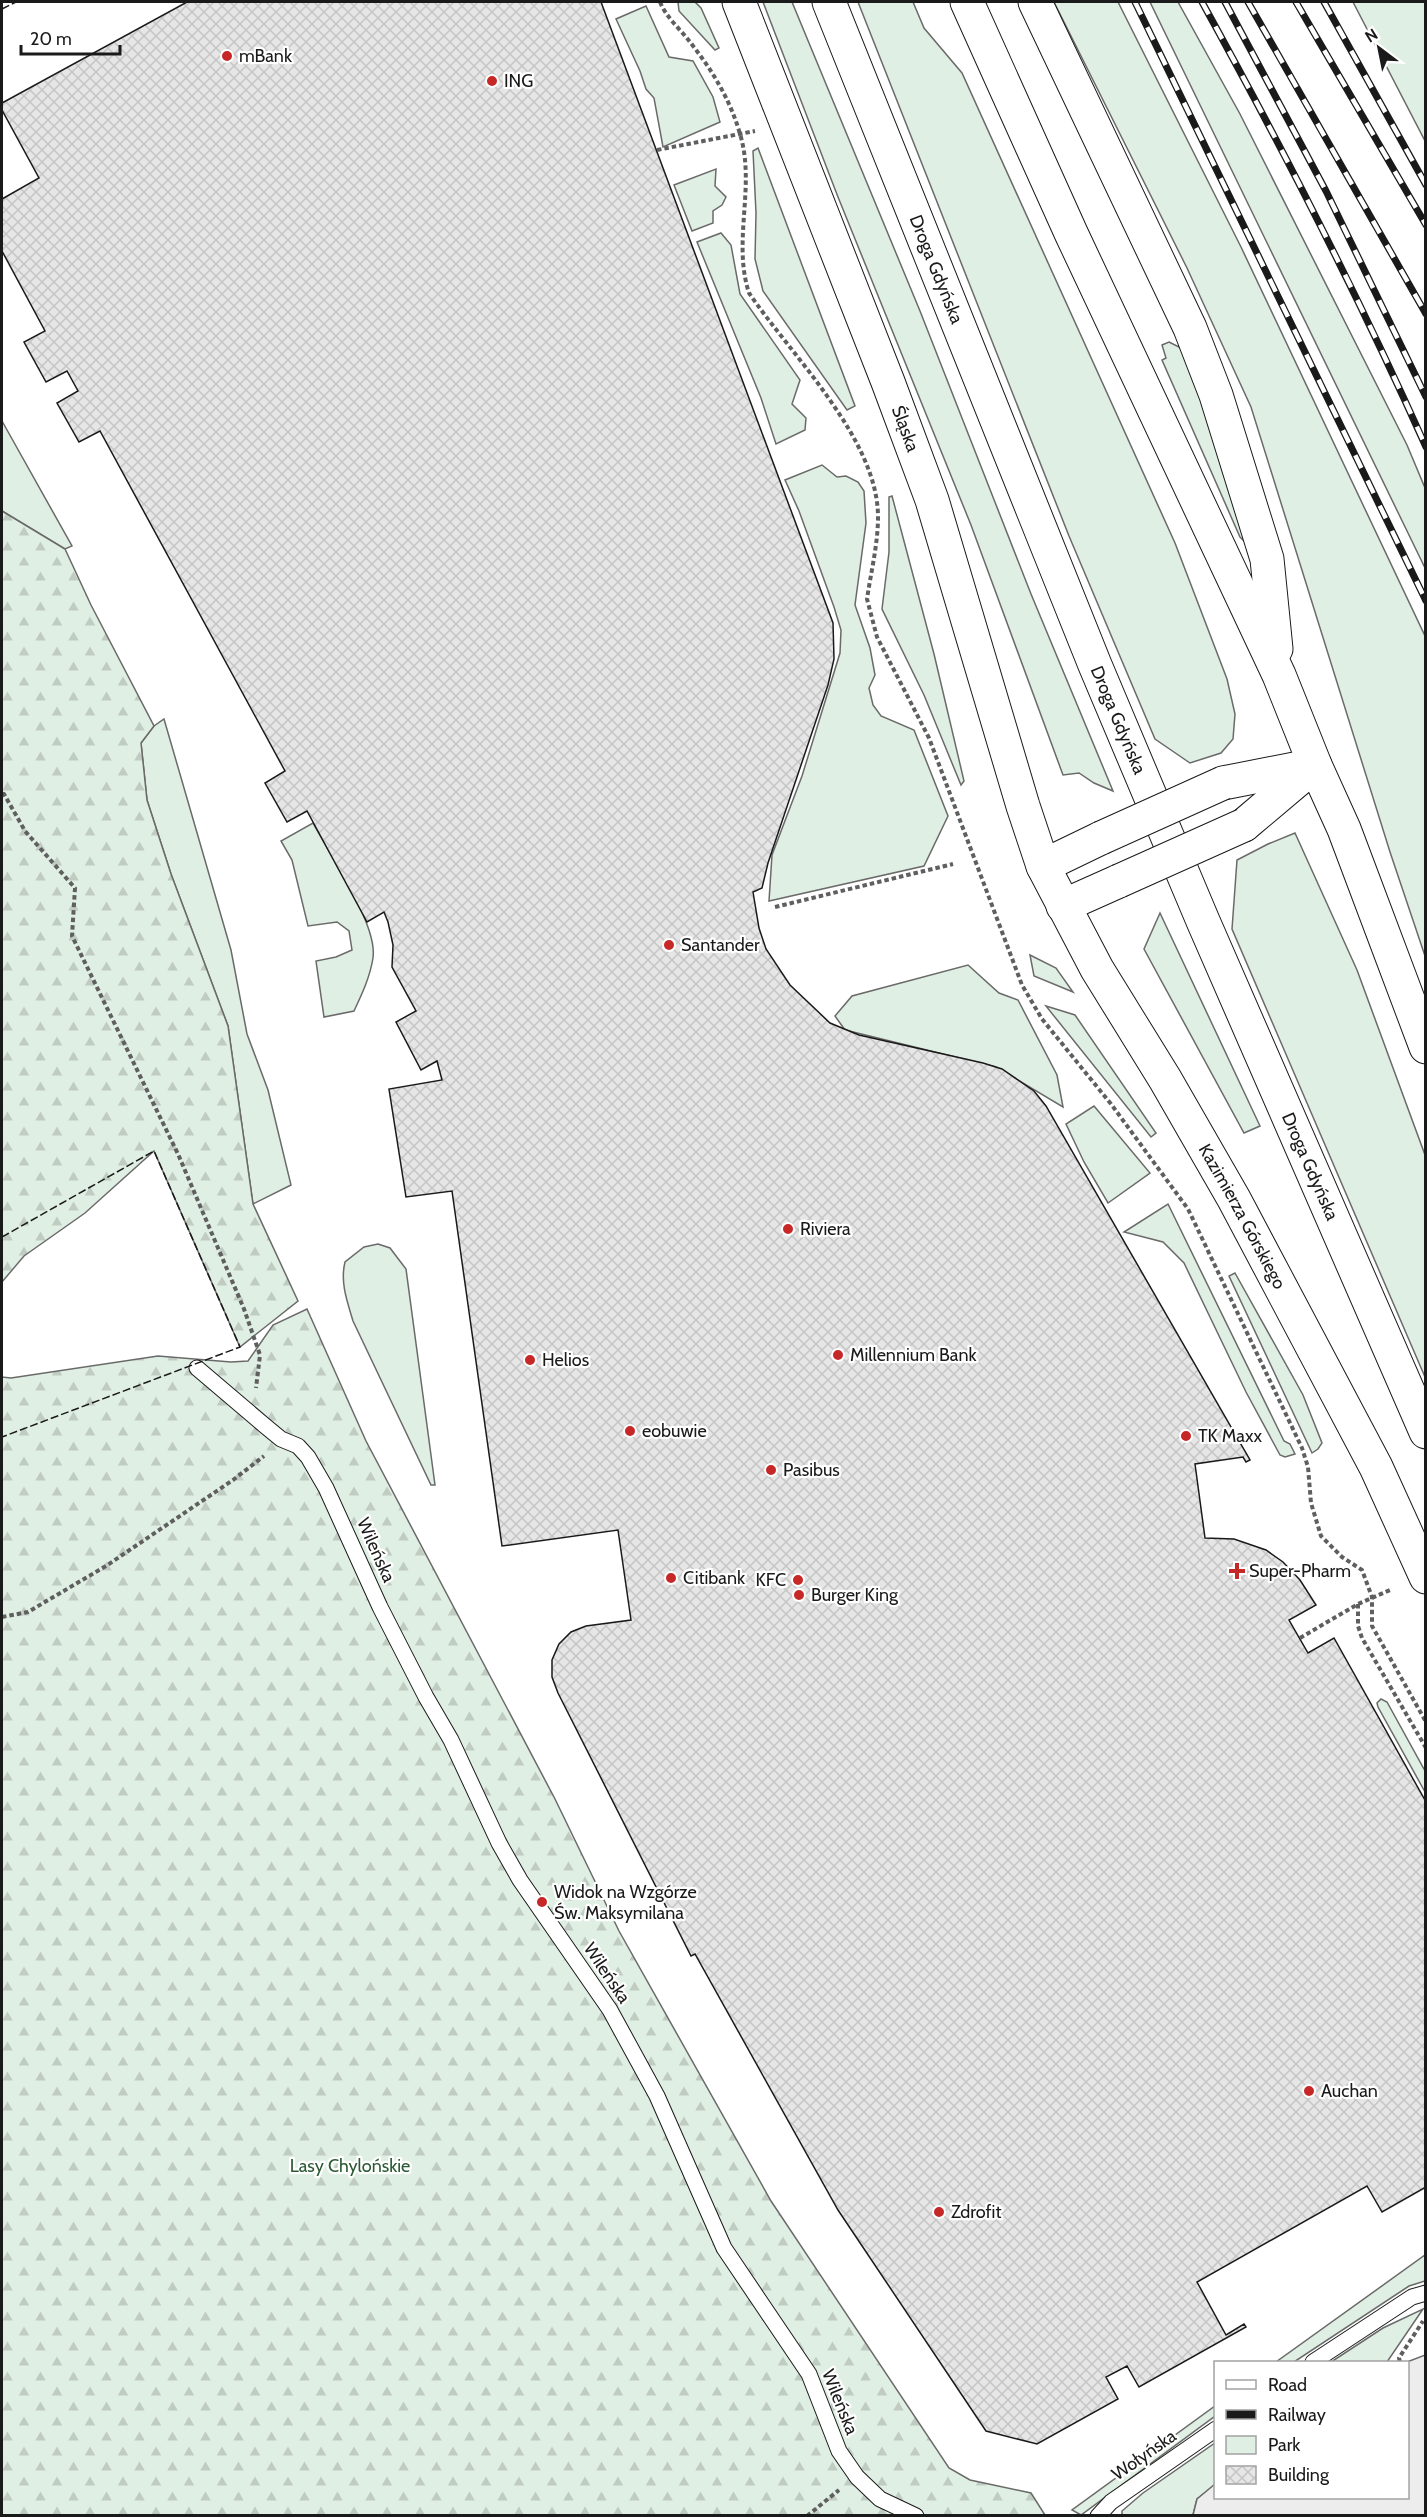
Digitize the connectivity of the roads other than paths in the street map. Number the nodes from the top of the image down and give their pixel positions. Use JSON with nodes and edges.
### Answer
{"nodes":[{"id":1,"x":739,"y":2,"type":"edge"},
{"id":2,"x":830,"y":2,"type":"edge"},
{"id":3,"x":967,"y":2,"type":"edge"},
{"id":4,"x":1035,"y":2,"type":"edge"},
{"id":5,"x":1279,"y":675,"type":"junction"},
{"id":6,"x":1315,"y":765,"type":"junction"},
{"id":7,"x":1043,"y":866,"type":"junction"},
{"id":8,"x":1064,"y":906,"type":"junction"},
{"id":9,"x":1425,"y":1047,"type":"edge"},
{"id":10,"x":197,"y":1368,"type":"dead end"},
{"id":11,"x":1425,"y":1432,"type":"edge"},
{"id":12,"x":1425,"y":1577,"type":"edge"},
{"id":13,"x":1425,"y":2293,"type":"edge"},
{"id":14,"x":1315,"y":2361,"type":"edge"},
{"id":15,"x":1214,"y":2429,"type":"edge"},
{"id":16,"x":916,"y":2516,"type":"edge"},
{"id":17,"x":1098,"y":2516,"type":"edge"}],
"edges":[{"from":1,"to":7,"type":"main road","name":"Śląska"},
{"from":2,"to":11,"type":"main road","name":"Droga Gdyńska"},
{"from":3,"to":5,"type":"main road"},
{"from":4,"to":5,"type":"main road"},
{"from":5,"to":6,"type":"main road"},
{"from":6,"to":7,"type":"main road","bridge":true},
{"from":6,"to":8,"type":"main road","bridge":true},
{"from":6,"to":9,"type":"main road"},
{"from":7,"to":8,"type":"main road","name":"Kazimierza Górskiego"},
{"from":8,"to":12,"type":"main road","name":"Kazimierza Górskiego"},
{"from":10,"to":16,"type":"lane","name":"Wileńska"},
{"from":13,"to":14,"type":"lane"},
{"from":15,"to":17,"type":"lane","name":"Wołyńska"}]}
